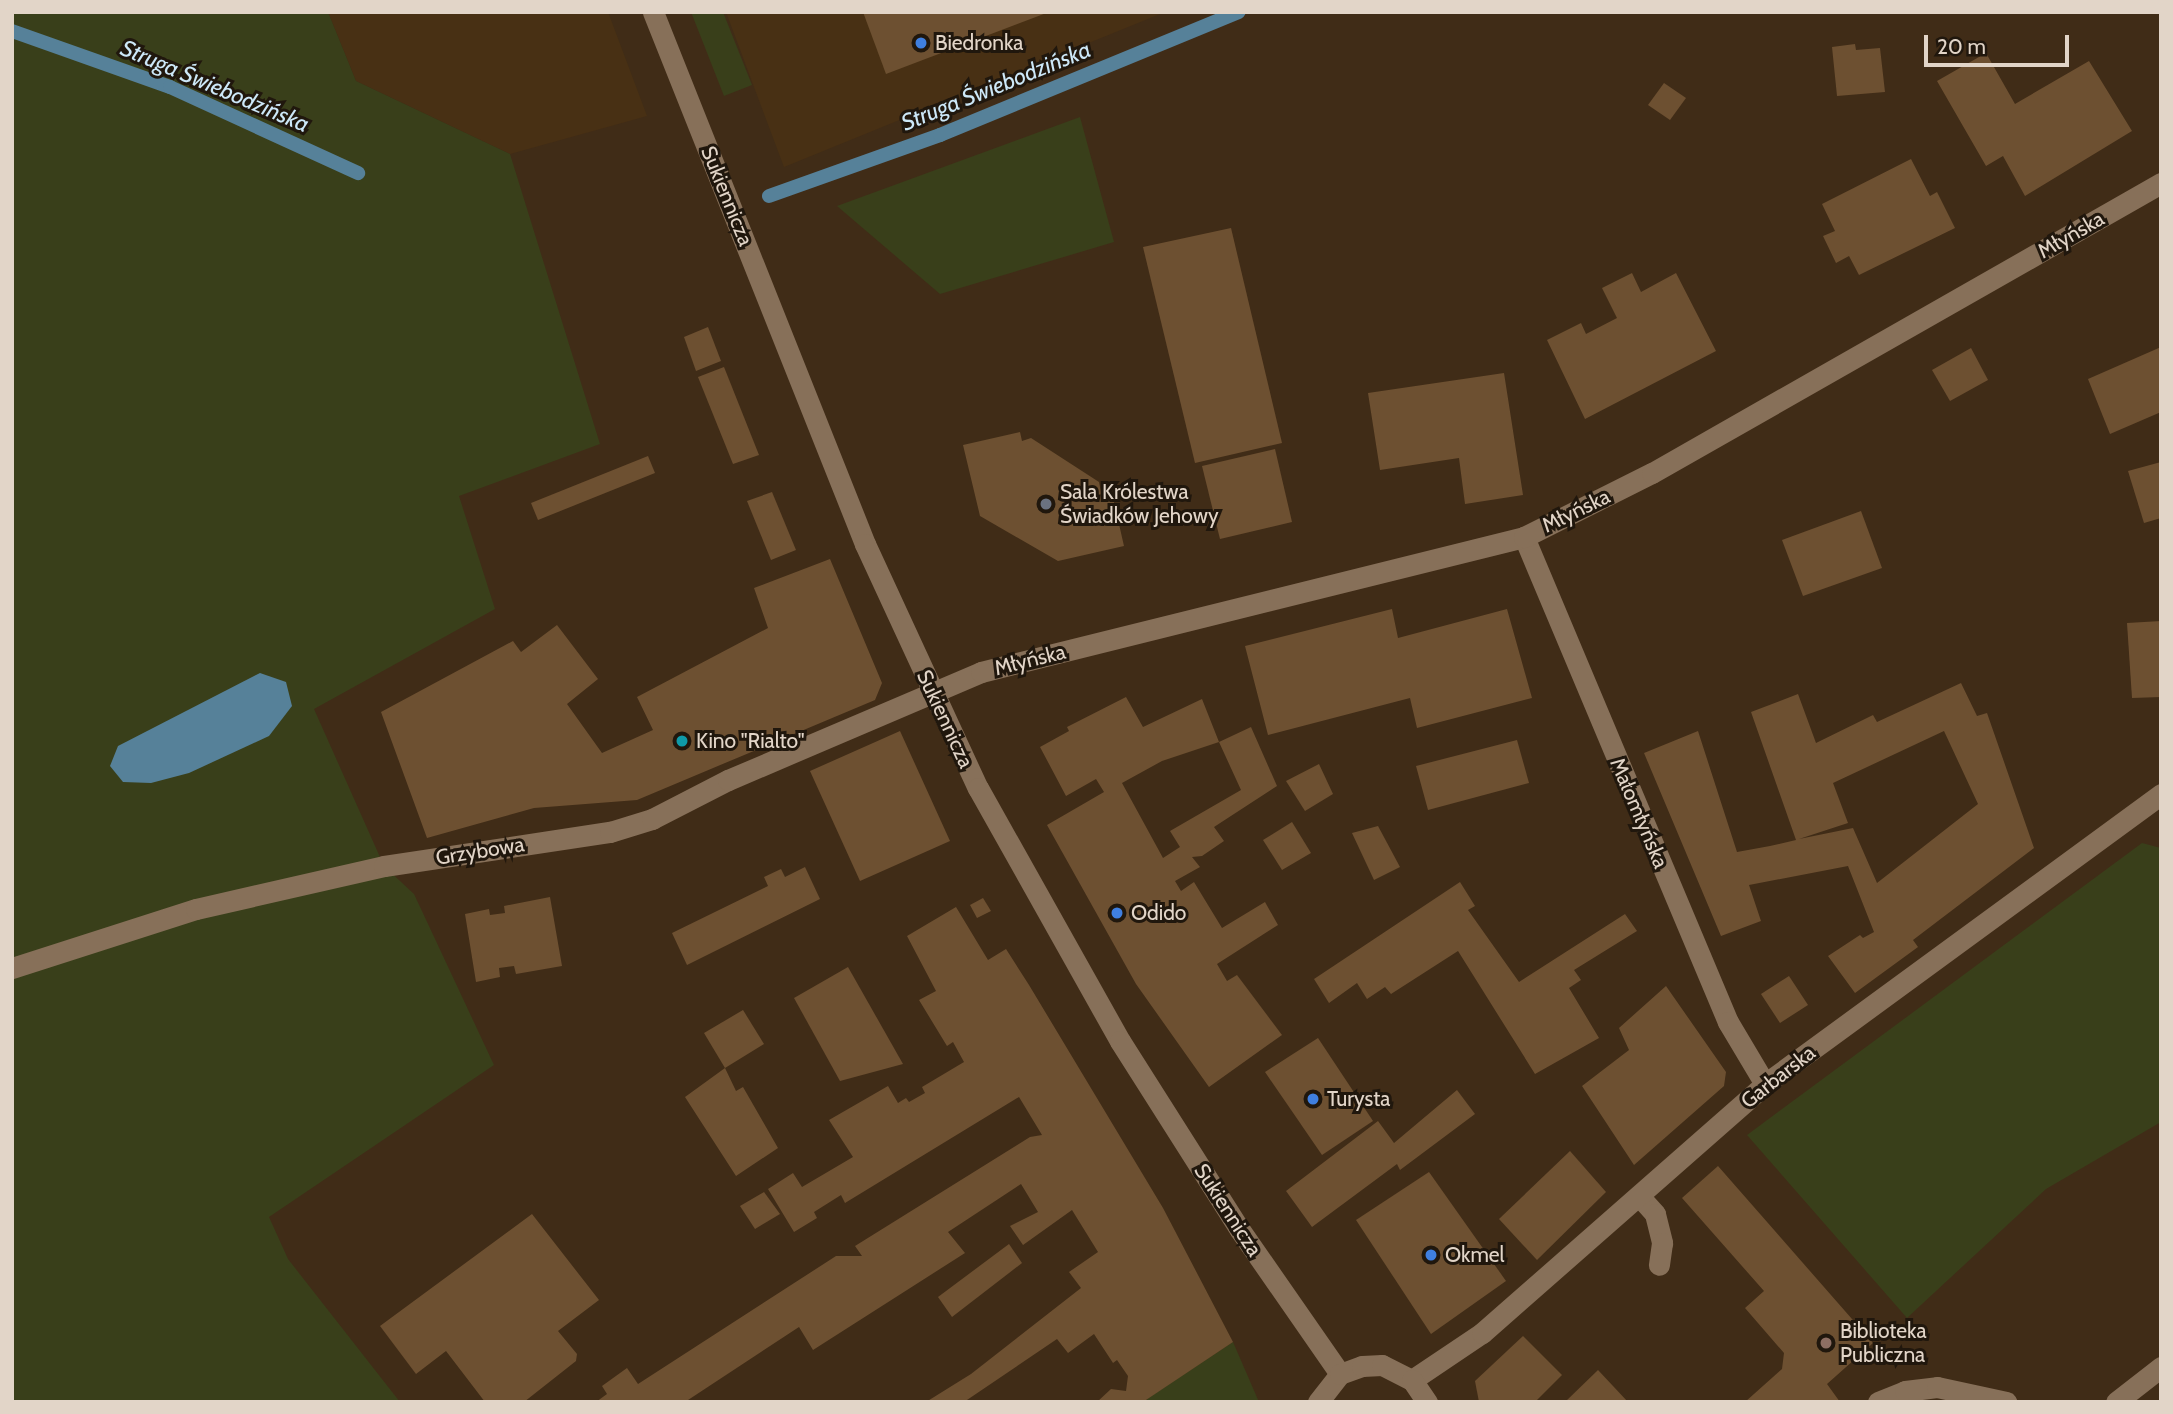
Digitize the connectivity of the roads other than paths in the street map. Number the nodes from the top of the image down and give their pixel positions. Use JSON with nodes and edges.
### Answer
{"nodes":[{"id":1,"x":653,"y":12,"type":"edge"},
{"id":2,"x":2161,"y":183,"type":"edge"},
{"id":3,"x":1524,"y":537,"type":"junction"},
{"id":4,"x":931,"y":691,"type":"junction"},
{"id":5,"x":2161,"y":794,"type":"edge"},
{"id":6,"x":12,"y":968,"type":"edge"},
{"id":7,"x":1765,"y":1084,"type":"junction"},
{"id":8,"x":1639,"y":1196,"type":"junction"},
{"id":9,"x":1659,"y":1265,"type":"dead end"},
{"id":10,"x":2161,"y":1367,"type":"edge"},
{"id":11,"x":1340,"y":1374,"type":"junction"},
{"id":12,"x":1412,"y":1380,"type":"junction"},
{"id":13,"x":2127,"y":1399,"type":"edge"},
{"id":14,"x":1318,"y":1402,"type":"edge"},
{"id":15,"x":1427,"y":1402,"type":"edge"},
{"id":16,"x":1878,"y":1402,"type":"edge"},
{"id":17,"x":2006,"y":1402,"type":"edge"}],
"edges":[{"from":1,"to":4,"type":"street","name":"Sukiennicza"},
{"from":2,"to":3,"type":"street","name":"Młyńska"},
{"from":3,"to":4,"type":"street","name":"Młyńska"},
{"from":3,"to":7,"type":"street","name":"Małomłyńska"},
{"from":4,"to":6,"type":"street","name":"Grzybowa"},
{"from":4,"to":11,"type":"street","name":"Sukiennicza"},
{"from":5,"to":7,"type":"street","name":"Garbarska"},
{"from":7,"to":8,"type":"street","name":"Garbarska"},
{"from":8,"to":9,"type":"street"},
{"from":8,"to":12,"type":"street","name":"Garbarska"},
{"from":10,"to":13,"type":"street"},
{"from":11,"to":12,"type":"street"},
{"from":11,"to":14,"type":"street"},
{"from":12,"to":15,"type":"street"},
{"from":16,"to":17,"type":"street"}]}
